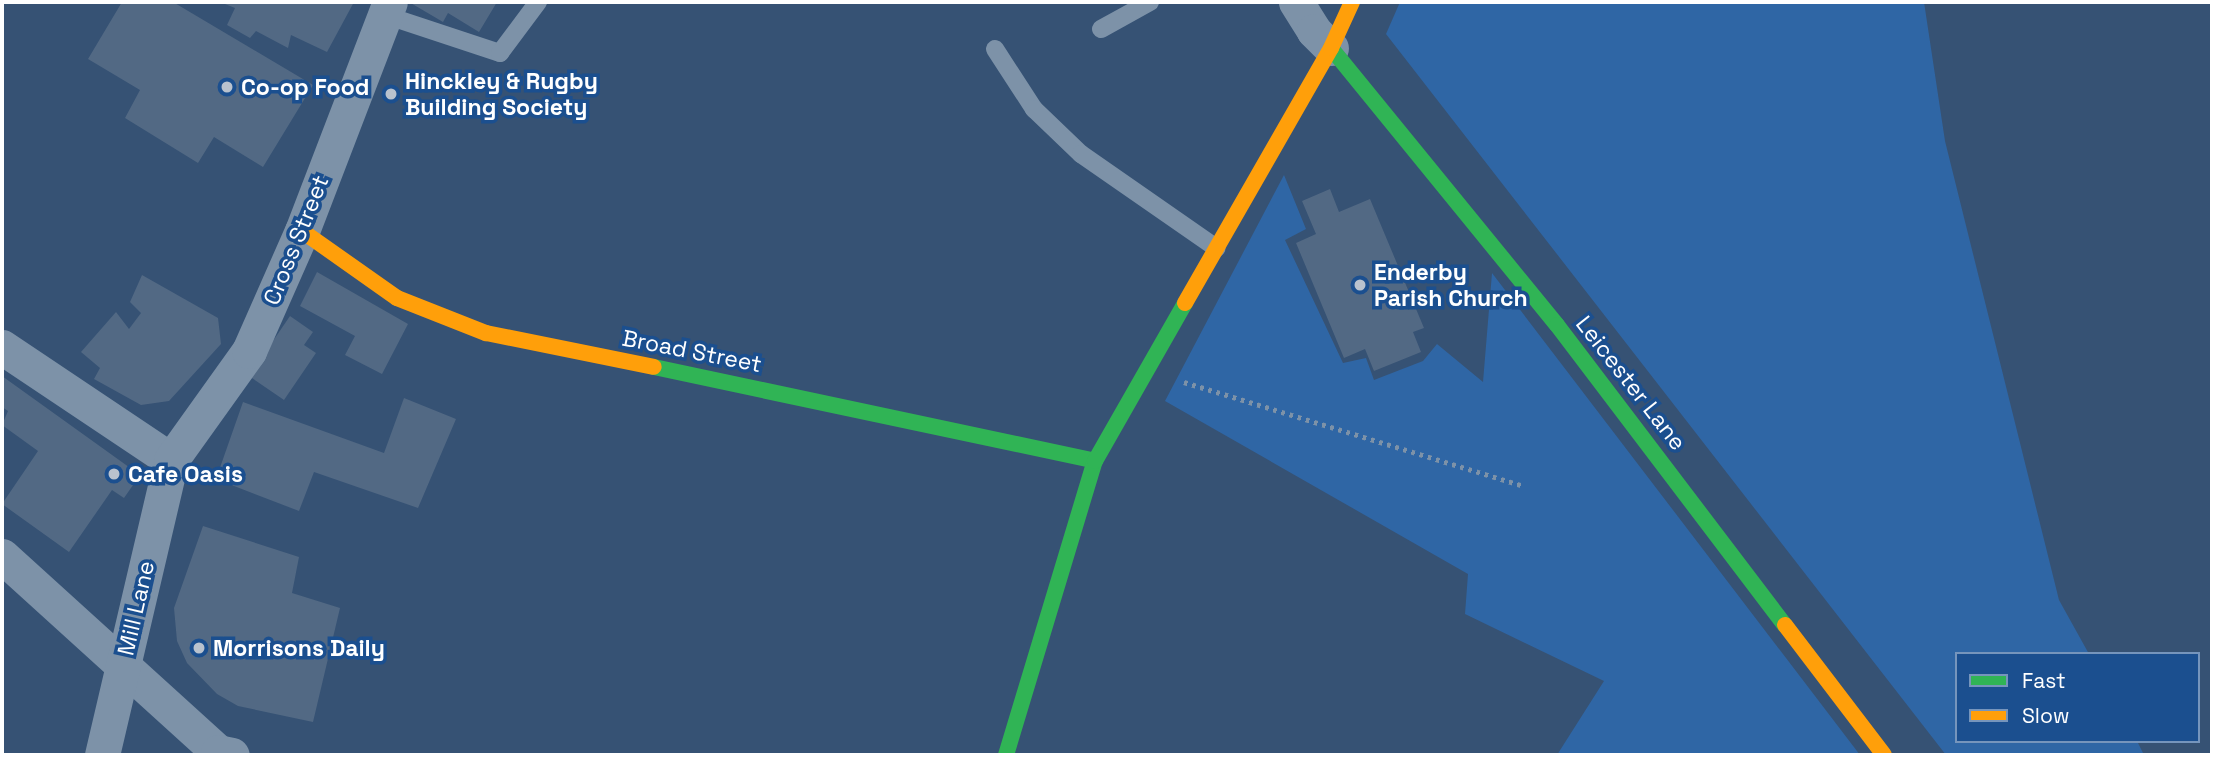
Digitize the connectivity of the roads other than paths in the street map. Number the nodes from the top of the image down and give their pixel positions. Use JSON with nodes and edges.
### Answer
{"nodes":[{"id":1,"x":538,"y":2,"type":"edge"},
{"id":2,"x":1150,"y":2,"type":"edge"},
{"id":3,"x":1296,"y":2,"type":"edge"},
{"id":4,"x":1352,"y":2,"type":"edge"},
{"id":5,"x":387,"y":8,"type":"edge"},
{"id":6,"x":1101,"y":29,"type":"dead end"},
{"id":7,"x":1331,"y":48,"type":"junction"},
{"id":8,"x":995,"y":49,"type":"dead end"},
{"id":9,"x":302,"y":231,"type":"junction"},
{"id":10,"x":1216,"y":248,"type":"junction"},
{"id":11,"x":2,"y":347,"type":"edge"},
{"id":12,"x":171,"y":460,"type":"junction"},
{"id":13,"x":1095,"y":461,"type":"junction"},
{"id":14,"x":2,"y":556,"type":"edge"},
{"id":15,"x":123,"y":664,"type":"junction"},
{"id":16,"x":102,"y":755,"type":"edge"},
{"id":17,"x":232,"y":755,"type":"edge"},
{"id":18,"x":1006,"y":755,"type":"edge"},
{"id":19,"x":1884,"y":755,"type":"edge"}],
"edges":[{"from":1,"to":5,"type":"lane"},
{"from":2,"to":6,"type":"lane"},
{"from":3,"to":7,"type":"street"},
{"from":4,"to":7,"type":"street"},
{"from":5,"to":9,"type":"street","name":"Cross Street"},
{"from":7,"to":10,"type":"street"},
{"from":7,"to":19,"type":"street","name":"Leicester Lane"},
{"from":8,"to":10,"type":"lane"},
{"from":9,"to":12,"type":"street","name":"Cross Street"},
{"from":9,"to":13,"type":"street","name":"Broad Street"},
{"from":10,"to":13,"type":"street"},
{"from":11,"to":12,"type":"street"},
{"from":12,"to":15,"type":"street","name":"Mill Lane"},
{"from":13,"to":18,"type":"street"},
{"from":14,"to":15,"type":"street"},
{"from":15,"to":16,"type":"street","name":"Mill Lane"},
{"from":15,"to":17,"type":"street"}]}
